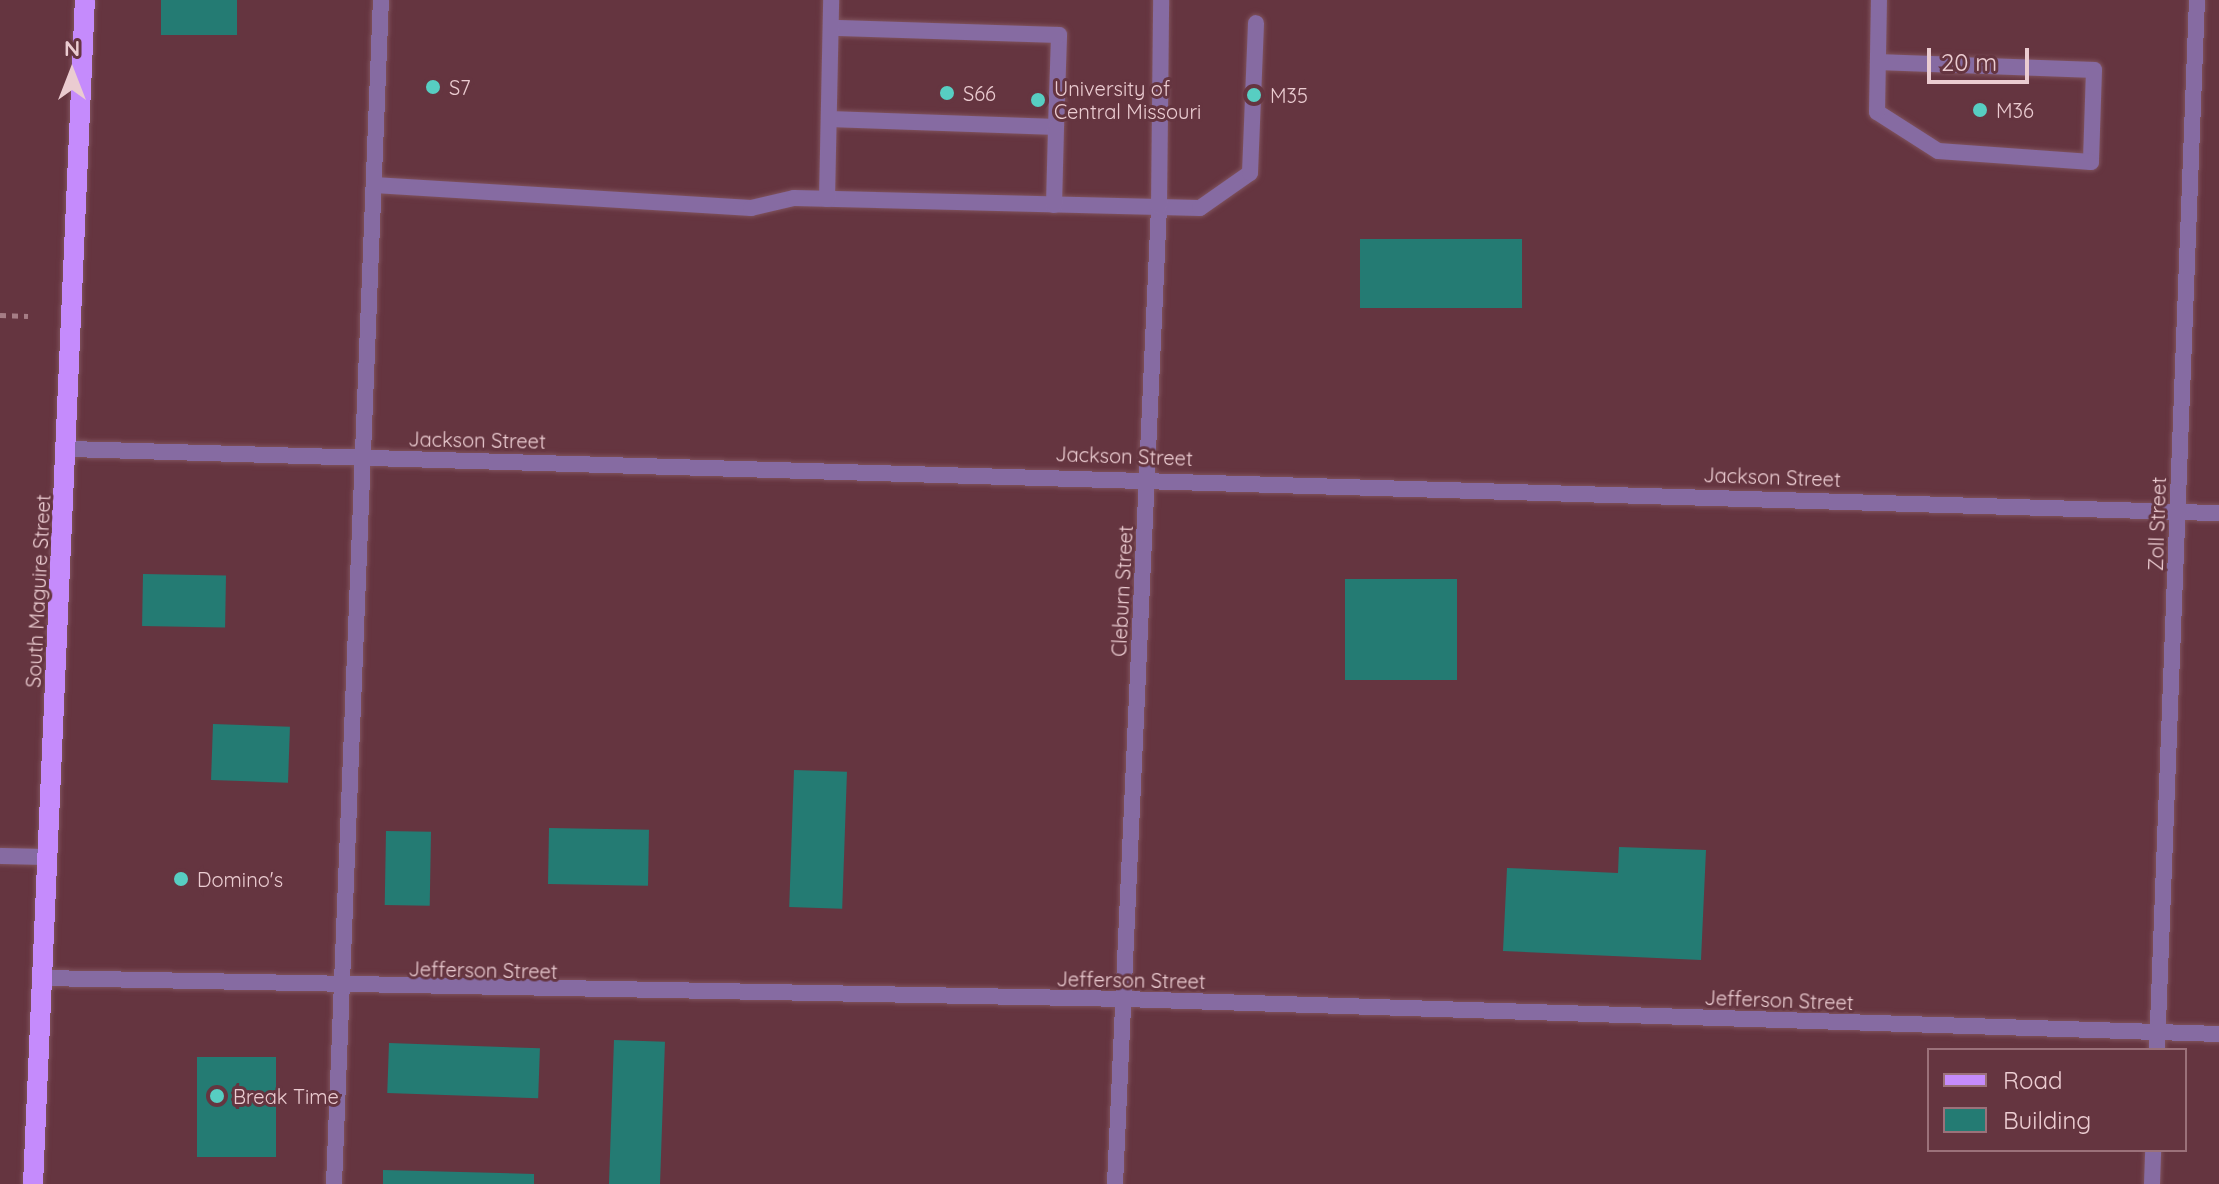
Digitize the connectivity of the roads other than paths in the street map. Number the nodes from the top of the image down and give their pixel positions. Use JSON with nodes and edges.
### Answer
{"nodes":[{"id":1,"x":85,"y":0,"type":"edge"},
{"id":2,"x":381,"y":0,"type":"edge"},
{"id":3,"x":831,"y":0,"type":"edge"},
{"id":4,"x":1161,"y":0,"type":"edge"},
{"id":5,"x":1879,"y":0,"type":"edge"},
{"id":6,"x":2197,"y":0,"type":"edge"},
{"id":7,"x":1256,"y":23,"type":"dead end"},
{"id":8,"x":831,"y":28,"type":"junction"},
{"id":9,"x":1878,"y":62,"type":"junction"},
{"id":10,"x":830,"y":119,"type":"junction"},
{"id":11,"x":1056,"y":127,"type":"junction"},
{"id":12,"x":374,"y":185,"type":"junction"},
{"id":13,"x":827,"y":199,"type":"junction"},
{"id":14,"x":1054,"y":205,"type":"junction"},
{"id":15,"x":1159,"y":206,"type":"junction"},
{"id":16,"x":70,"y":449,"type":"junction"},
{"id":17,"x":364,"y":457,"type":"junction"},
{"id":18,"x":1147,"y":476,"type":"junction"},
{"id":19,"x":2178,"y":511,"type":"junction"},
{"id":20,"x":2219,"y":513,"type":"edge"},
{"id":21,"x":0,"y":856,"type":"edge"},
{"id":22,"x":48,"y":857,"type":"junction"},
{"id":23,"x":43,"y":978,"type":"junction"},
{"id":24,"x":339,"y":987,"type":"junction"},
{"id":25,"x":1124,"y":999,"type":"junction"},
{"id":26,"x":2158,"y":1032,"type":"junction"},
{"id":27,"x":2219,"y":1034,"type":"edge"},
{"id":28,"x":2157,"y":1048,"type":"edge"},
{"id":29,"x":2153,"y":1152,"type":"edge"},
{"id":30,"x":33,"y":1184,"type":"edge"},
{"id":31,"x":334,"y":1184,"type":"edge"},
{"id":32,"x":1115,"y":1184,"type":"edge"},
{"id":33,"x":2152,"y":1184,"type":"edge"}],
"edges":[{"from":1,"to":16,"type":"main road","name":"South Maguire Street"},
{"from":2,"to":12,"type":"street"},
{"from":3,"to":8,"type":"street"},
{"from":4,"to":15,"type":"street","name":"Cleburn Street"},
{"from":5,"to":9,"type":"street"},
{"from":6,"to":19,"type":"street","name":"Zoll Street"},
{"from":7,"to":15,"type":"street"},
{"from":8,"to":10,"type":"street"},
{"from":8,"to":11,"type":"street"},
{"from":9,"to":9,"type":"street"},
{"from":10,"to":11,"type":"street"},
{"from":10,"to":13,"type":"street"},
{"from":11,"to":14,"type":"street"},
{"from":12,"to":13,"type":"street"},
{"from":12,"to":17,"type":"street"},
{"from":13,"to":14,"type":"street"},
{"from":14,"to":15,"type":"street"},
{"from":15,"to":18,"type":"street","name":"Cleburn Street"},
{"from":16,"to":17,"type":"street","name":"Jackson Street"},
{"from":16,"to":22,"type":"main road","name":"South Maguire Street"},
{"from":17,"to":18,"type":"street","name":"Jackson Street"},
{"from":17,"to":24,"type":"street"},
{"from":18,"to":19,"type":"street","name":"Jackson Street"},
{"from":18,"to":25,"type":"street","name":"Cleburn Street"},
{"from":19,"to":20,"type":"street","name":"Jackson Street"},
{"from":19,"to":26,"type":"street","name":"Zoll Street"},
{"from":21,"to":22,"type":"street"},
{"from":22,"to":23,"type":"main road","name":"South Maguire Street"},
{"from":23,"to":24,"type":"street","name":"Jefferson Street"},
{"from":23,"to":30,"type":"main road","name":"South Maguire Street"},
{"from":24,"to":25,"type":"street","name":"Jefferson Street"},
{"from":24,"to":31,"type":"street"},
{"from":25,"to":26,"type":"street","name":"Jefferson Street"},
{"from":25,"to":32,"type":"street","name":"Cleburn Street"},
{"from":26,"to":27,"type":"street","name":"Jefferson Street"},
{"from":26,"to":28,"type":"street","name":"Zoll Street"},
{"from":29,"to":33,"type":"street"}]}
